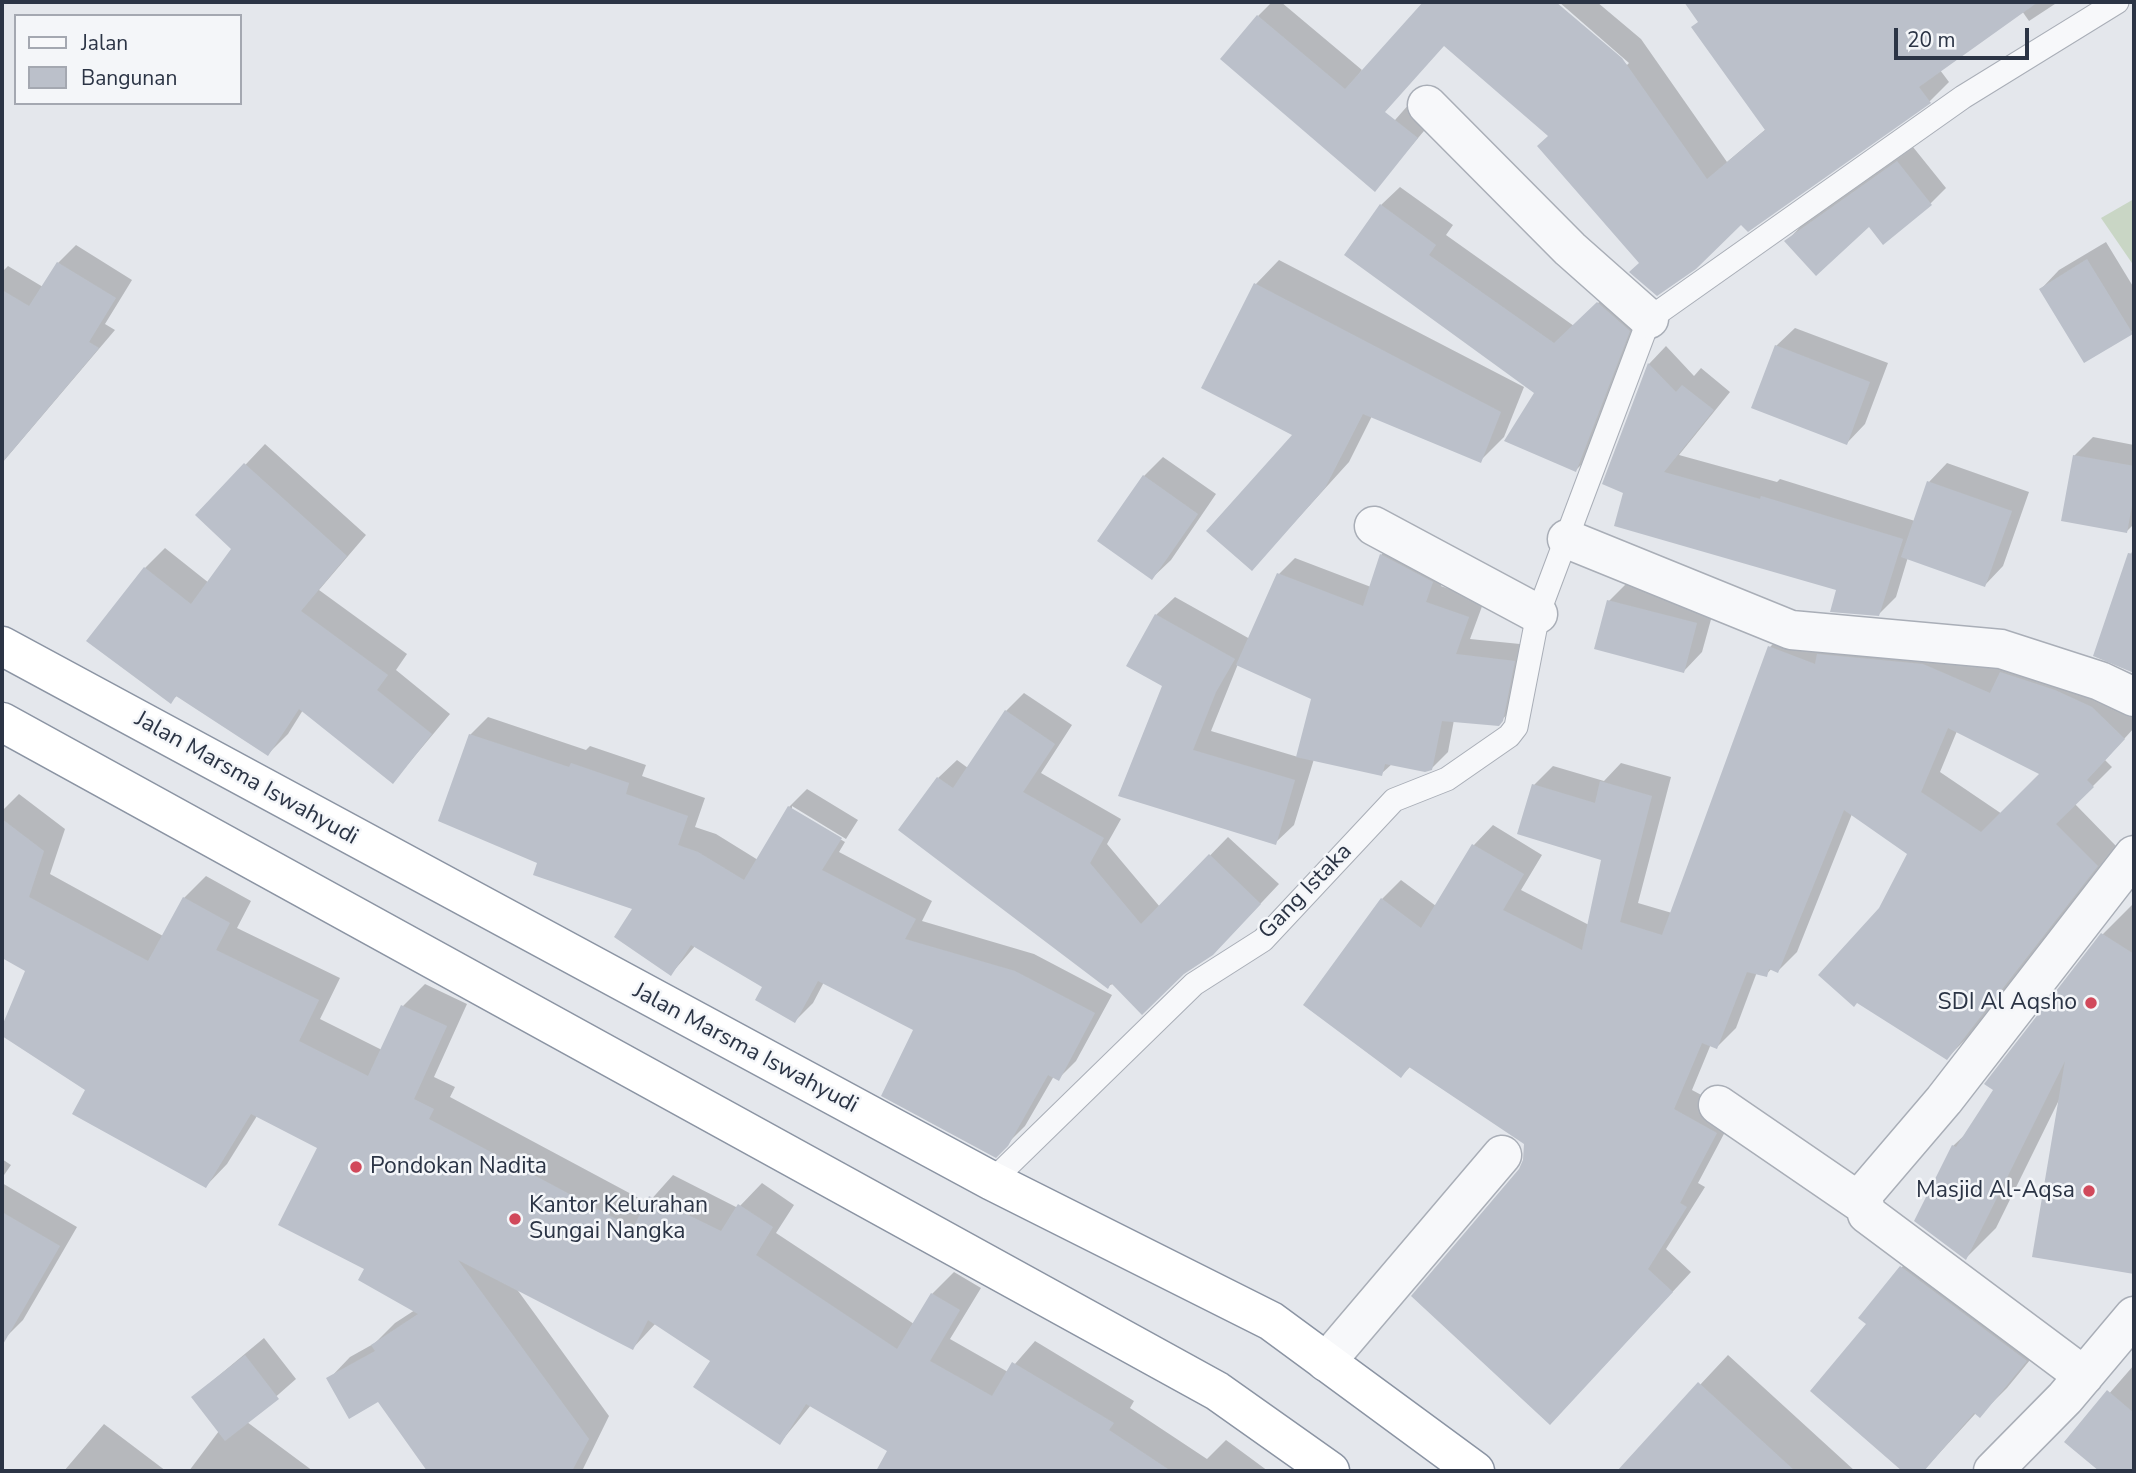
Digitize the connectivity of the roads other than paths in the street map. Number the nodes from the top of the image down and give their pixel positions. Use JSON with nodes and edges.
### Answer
{"nodes":[{"id":1,"x":2117,"y":2,"type":"edge"},
{"id":2,"x":1427,"y":105,"type":"dead end"},
{"id":3,"x":1648,"y":319,"type":"junction"},
{"id":4,"x":1374,"y":526,"type":"dead end"},
{"id":5,"x":1567,"y":540,"type":"junction"},
{"id":6,"x":1538,"y":614,"type":"junction"},
{"id":7,"x":2,"y":646,"type":"edge"},
{"id":8,"x":2134,"y":697,"type":"edge"},
{"id":9,"x":2,"y":722,"type":"edge"},
{"id":10,"x":2134,"y":855,"type":"edge"},
{"id":11,"x":1718,"y":1105,"type":"dead end"},
{"id":12,"x":1502,"y":1155,"type":"dead end"},
{"id":13,"x":992,"y":1181,"type":"junction"},
{"id":14,"x":1861,"y":1203,"type":"junction"},
{"id":15,"x":2134,"y":1317,"type":"edge"},
{"id":16,"x":1326,"y":1362,"type":"junction"},
{"id":17,"x":2084,"y":1376,"type":"junction"},
{"id":18,"x":1330,"y":1471,"type":"edge"},
{"id":19,"x":1475,"y":1471,"type":"edge"},
{"id":20,"x":1993,"y":1471,"type":"edge"}],
"edges":[{"from":1,"to":3,"type":"lane"},
{"from":2,"to":3,"type":"street"},
{"from":3,"to":5,"type":"lane","name":"Gang Istaka"},
{"from":4,"to":6,"type":"street"},
{"from":5,"to":6,"type":"lane","name":"Gang Istaka"},
{"from":5,"to":8,"type":"street"},
{"from":6,"to":13,"type":"lane","name":"Gang Istaka"},
{"from":7,"to":13,"type":"highway","name":"Jalan Marsma Iswahyudi"},
{"from":9,"to":18,"type":"highway"},
{"from":10,"to":14,"type":"street"},
{"from":11,"to":14,"type":"street"},
{"from":12,"to":16,"type":"street"},
{"from":13,"to":16,"type":"highway","name":"Jalan Marsma Iswahyudi"},
{"from":14,"to":17,"type":"street"},
{"from":15,"to":17,"type":"street"},
{"from":16,"to":19,"type":"highway","name":"Jalan Marsma Iswahyudi"},
{"from":17,"to":20,"type":"street"}]}
